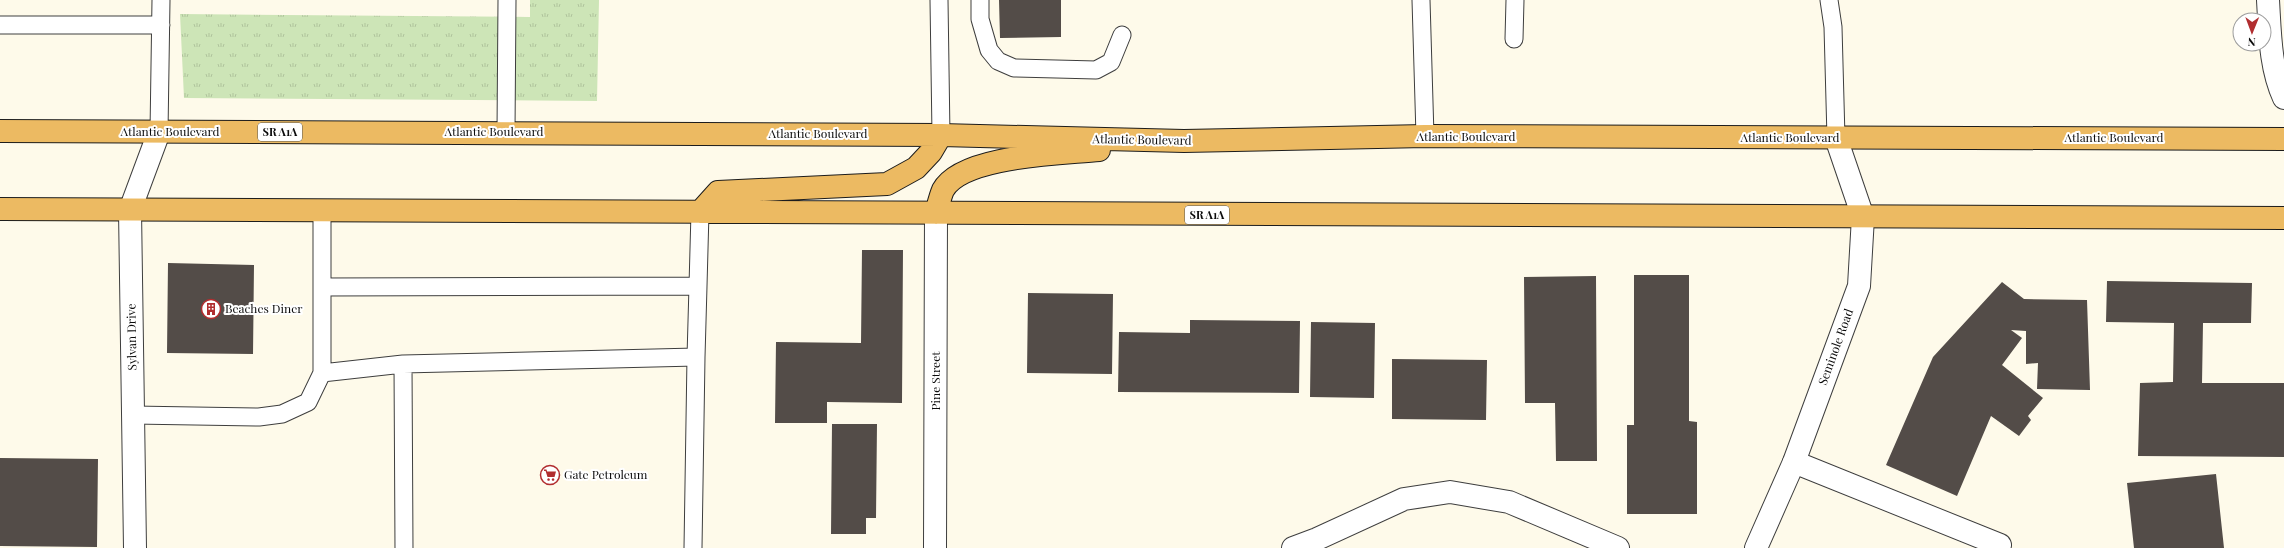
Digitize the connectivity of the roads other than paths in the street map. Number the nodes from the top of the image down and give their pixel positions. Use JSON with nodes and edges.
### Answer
{"nodes":[{"id":1,"x":161,"y":0,"type":"edge"},
{"id":2,"x":507,"y":0,"type":"edge"},
{"id":3,"x":939,"y":0,"type":"edge"},
{"id":4,"x":980,"y":0,"type":"edge"},
{"id":5,"x":1421,"y":0,"type":"edge"},
{"id":6,"x":1514,"y":0,"type":"edge"},
{"id":7,"x":1829,"y":0,"type":"edge"},
{"id":8,"x":2268,"y":0,"type":"edge"},
{"id":9,"x":0,"y":25,"type":"edge"},
{"id":10,"x":161,"y":25,"type":"junction"},
{"id":11,"x":1122,"y":35,"type":"dead end"},
{"id":12,"x":1514,"y":40,"type":"dead end"},
{"id":13,"x":2284,"y":98,"type":"edge"},
{"id":14,"x":0,"y":131,"type":"edge"},
{"id":15,"x":159,"y":132,"type":"junction"},
{"id":16,"x":506,"y":132,"type":"junction"},
{"id":17,"x":941,"y":135,"type":"junction"},
{"id":18,"x":1425,"y":136,"type":"junction"},
{"id":19,"x":1836,"y":138,"type":"junction"},
{"id":20,"x":2284,"y":139,"type":"edge"},
{"id":21,"x":1184,"y":141,"type":"junction"},
{"id":22,"x":0,"y":210,"type":"edge"},
{"id":23,"x":130,"y":210,"type":"junction"},
{"id":24,"x":322,"y":212,"type":"junction"},
{"id":25,"x":700,"y":212,"type":"junction"},
{"id":26,"x":936,"y":213,"type":"junction"},
{"id":27,"x":1863,"y":217,"type":"junction"},
{"id":28,"x":2284,"y":218,"type":"edge"},
{"id":29,"x":698,"y":286,"type":"junction"},
{"id":30,"x":322,"y":287,"type":"junction"},
{"id":31,"x":696,"y":357,"type":"junction"},
{"id":32,"x":403,"y":364,"type":"junction"},
{"id":33,"x":322,"y":373,"type":"junction"},
{"id":34,"x":133,"y":415,"type":"junction"},
{"id":35,"x":1794,"y":462,"type":"junction"},
{"id":36,"x":1317,"y":544,"type":"edge"},
{"id":37,"x":135,"y":548,"type":"edge"},
{"id":38,"x":404,"y":548,"type":"edge"},
{"id":39,"x":694,"y":548,"type":"edge"},
{"id":40,"x":935,"y":548,"type":"edge"},
{"id":41,"x":1293,"y":548,"type":"edge"},
{"id":42,"x":1618,"y":548,"type":"edge"},
{"id":43,"x":1756,"y":548,"type":"edge"},
{"id":44,"x":1998,"y":548,"type":"edge"}],
"edges":[{"from":1,"to":10,"type":"lane"},
{"from":2,"to":16,"type":"lane"},
{"from":3,"to":17,"type":"lane"},
{"from":4,"to":11,"type":"lane"},
{"from":5,"to":18,"type":"lane"},
{"from":6,"to":12,"type":"lane"},
{"from":7,"to":19,"type":"lane"},
{"from":8,"to":13,"type":"street"},
{"from":9,"to":10,"type":"lane"},
{"from":10,"to":15,"type":"lane"},
{"from":14,"to":15,"type":"highway","name":"Atlantic Boulevard","number":"SR A1A"},
{"from":15,"to":16,"type":"highway","name":"Atlantic Boulevard","number":"SR A1A"},
{"from":15,"to":23,"type":"street","name":"Sylvan Drive"},
{"from":16,"to":17,"type":"highway","name":"Atlantic Boulevard","number":"SR A1A"},
{"from":17,"to":21,"type":"highway","name":"Atlantic Boulevard","number":"SR A1A"},
{"from":17,"to":25,"type":"highway"},
{"from":18,"to":19,"type":"highway","name":"Atlantic Boulevard","number":"SR A1A"},
{"from":18,"to":21,"type":"highway","name":"Atlantic Boulevard","number":"SR A1A"},
{"from":19,"to":20,"type":"highway","name":"Atlantic Boulevard","number":"SR A1A"},
{"from":19,"to":27,"type":"street","name":"Seminole Road"},
{"from":21,"to":26,"type":"highway"},
{"from":22,"to":23,"type":"highway","number":"SR A1A"},
{"from":23,"to":24,"type":"highway","number":"SR A1A"},
{"from":23,"to":34,"type":"street","name":"Sylvan Drive"},
{"from":24,"to":25,"type":"highway","number":"SR A1A"},
{"from":24,"to":30,"type":"lane"},
{"from":25,"to":26,"type":"highway","number":"SR A1A"},
{"from":25,"to":29,"type":"lane"},
{"from":26,"to":27,"type":"highway","number":"SR A1A"},
{"from":26,"to":40,"type":"street","name":"Pine Street"},
{"from":27,"to":28,"type":"highway","number":"SR A1A"},
{"from":27,"to":35,"type":"street","name":"Seminole Road"},
{"from":29,"to":30,"type":"lane"},
{"from":29,"to":31,"type":"lane"},
{"from":30,"to":33,"type":"lane"},
{"from":31,"to":32,"type":"lane"},
{"from":31,"to":39,"type":"lane"},
{"from":32,"to":33,"type":"lane"},
{"from":32,"to":38,"type":"lane"},
{"from":33,"to":34,"type":"lane"},
{"from":34,"to":37,"type":"street","name":"Sylvan Drive"},
{"from":35,"to":43,"type":"street","name":"Seminole Road"},
{"from":35,"to":44,"type":"street"},
{"from":36,"to":41,"type":"street"},
{"from":36,"to":42,"type":"street"}]}
